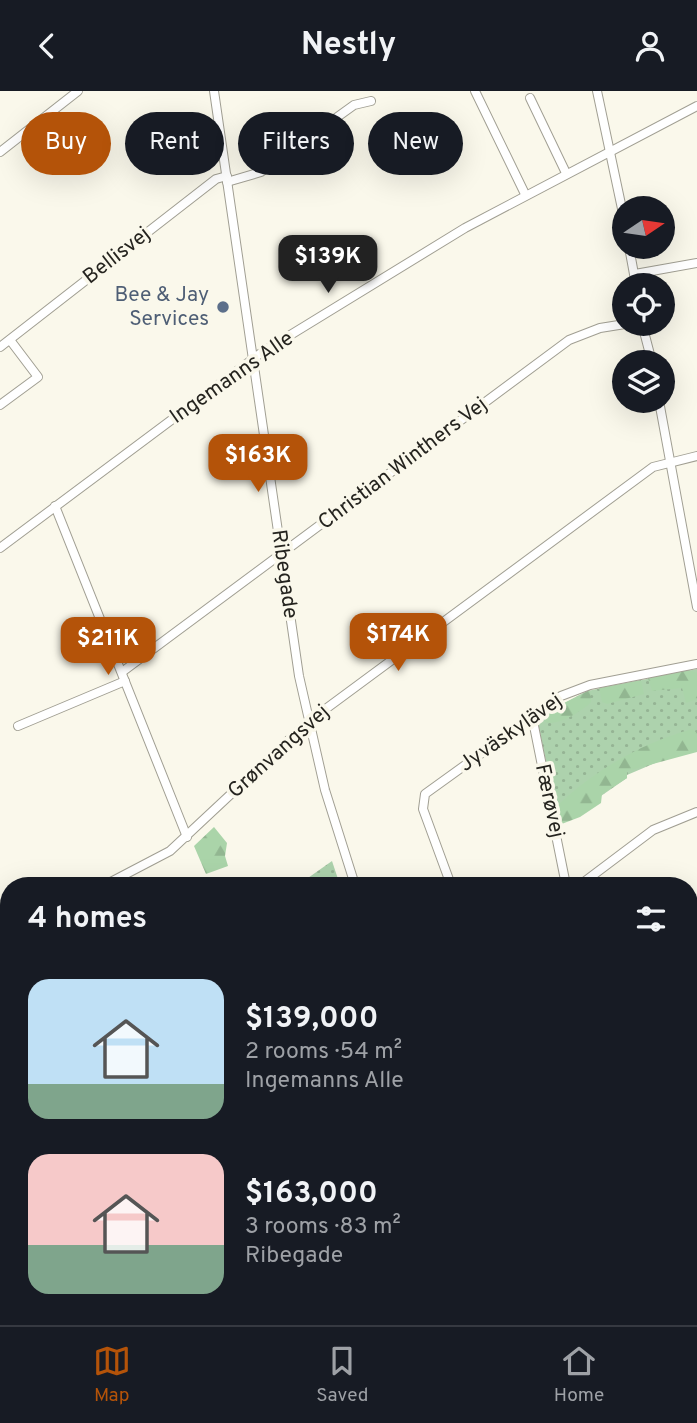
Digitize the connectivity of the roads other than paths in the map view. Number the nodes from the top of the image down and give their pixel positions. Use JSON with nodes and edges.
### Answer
{"nodes":[{"id":1,"x":78,"y":91,"type":"edge"},
{"id":2,"x":214,"y":91,"type":"edge"},
{"id":3,"x":475,"y":91,"type":"edge"},
{"id":4,"x":597,"y":91,"type":"edge"},
{"id":5,"x":530,"y":98,"type":"dead end"},
{"id":6,"x":371,"y":101,"type":"dead end"},
{"id":7,"x":697,"y":106,"type":"edge"},
{"id":8,"x":0,"y":152,"type":"edge"},
{"id":9,"x":608,"y":152,"type":"junction"},
{"id":10,"x":566,"y":173,"type":"junction"},
{"id":11,"x":227,"y":179,"type":"junction"},
{"id":12,"x":525,"y":194,"type":"junction"},
{"id":13,"x":619,"y":196,"type":"edge"},
{"id":14,"x":697,"y":263,"type":"edge"},
{"id":15,"x":641,"y":273,"type":"edge"},
{"id":16,"x":612,"y":328,"type":"edge"},
{"id":17,"x":10,"y":339,"type":"junction"},
{"id":18,"x":0,"y":347,"type":"edge"},
{"id":19,"x":253,"y":360,"type":"junction"},
{"id":20,"x":0,"y":405,"type":"edge"},
{"id":21,"x":661,"y":413,"type":"edge"},
{"id":22,"x":697,"y":456,"type":"edge"},
{"id":23,"x":669,"y":461,"type":"junction"},
{"id":24,"x":55,"y":506,"type":"junction"},
{"id":25,"x":0,"y":548,"type":"edge"},
{"id":26,"x":281,"y":554,"type":"junction"},
{"id":27,"x":697,"y":606,"type":"edge"},
{"id":28,"x":697,"y":664,"type":"edge"},
{"id":29,"x":124,"y":676,"type":"junction"},
{"id":30,"x":532,"y":716,"type":"junction"},
{"id":31,"x":308,"y":722,"type":"junction"},
{"id":32,"x":18,"y":726,"type":"dead end"},
{"id":33,"x":697,"y":812,"type":"edge"},
{"id":34,"x":187,"y":837,"type":"junction"},
{"id":35,"x":120,"y":877,"type":"edge"},
{"id":36,"x":352,"y":877,"type":"edge"},
{"id":37,"x":448,"y":877,"type":"edge"},
{"id":38,"x":564,"y":877,"type":"edge"},
{"id":39,"x":591,"y":877,"type":"edge"}],
"edges":[{"from":1,"to":8,"type":"street"},
{"from":2,"to":11,"type":"street","name":"Ribegade"},
{"from":3,"to":12,"type":"street"},
{"from":4,"to":9,"type":"street"},
{"from":5,"to":10,"type":"street"},
{"from":6,"to":11,"type":"street","name":"Bellisvej"},
{"from":7,"to":9,"type":"street","name":"Ingemanns Alle"},
{"from":9,"to":10,"type":"street","name":"Ingemanns Alle"},
{"from":9,"to":13,"type":"street"},
{"from":10,"to":12,"type":"street","name":"Ingemanns Alle"},
{"from":11,"to":17,"type":"street","name":"Bellisvej"},
{"from":11,"to":19,"type":"street","name":"Ribegade"},
{"from":12,"to":19,"type":"street","name":"Ingemanns Alle"},
{"from":14,"to":15,"type":"street"},
{"from":16,"to":26,"type":"street","name":"Christian Winthers Vej"},
{"from":17,"to":18,"type":"street","name":"Bellisvej"},
{"from":17,"to":20,"type":"street"},
{"from":19,"to":24,"type":"street","name":"Ingemanns Alle"},
{"from":19,"to":26,"type":"street","name":"Ribegade"},
{"from":21,"to":23,"type":"street"},
{"from":22,"to":23,"type":"street","name":"Grønvangsvej"},
{"from":23,"to":27,"type":"street"},
{"from":23,"to":31,"type":"street","name":"Grønvangsvej"},
{"from":24,"to":25,"type":"street","name":"Ingemanns Alle"},
{"from":24,"to":29,"type":"street"},
{"from":26,"to":29,"type":"street","name":"Christian Winthers Vej"},
{"from":26,"to":31,"type":"street","name":"Ribegade"},
{"from":28,"to":30,"type":"street","name":"Jyväskylävej"},
{"from":29,"to":32,"type":"street","name":"Christian Winthers Vej"},
{"from":29,"to":34,"type":"street"},
{"from":30,"to":37,"type":"street","name":"Jyväskylävej"},
{"from":30,"to":38,"type":"street","name":"Færøvej"},
{"from":31,"to":34,"type":"street","name":"Grønvangsvej"},
{"from":31,"to":36,"type":"street","name":"Ribegade"},
{"from":33,"to":39,"type":"street"},
{"from":34,"to":35,"type":"street","name":"Grønvangsvej"}]}
